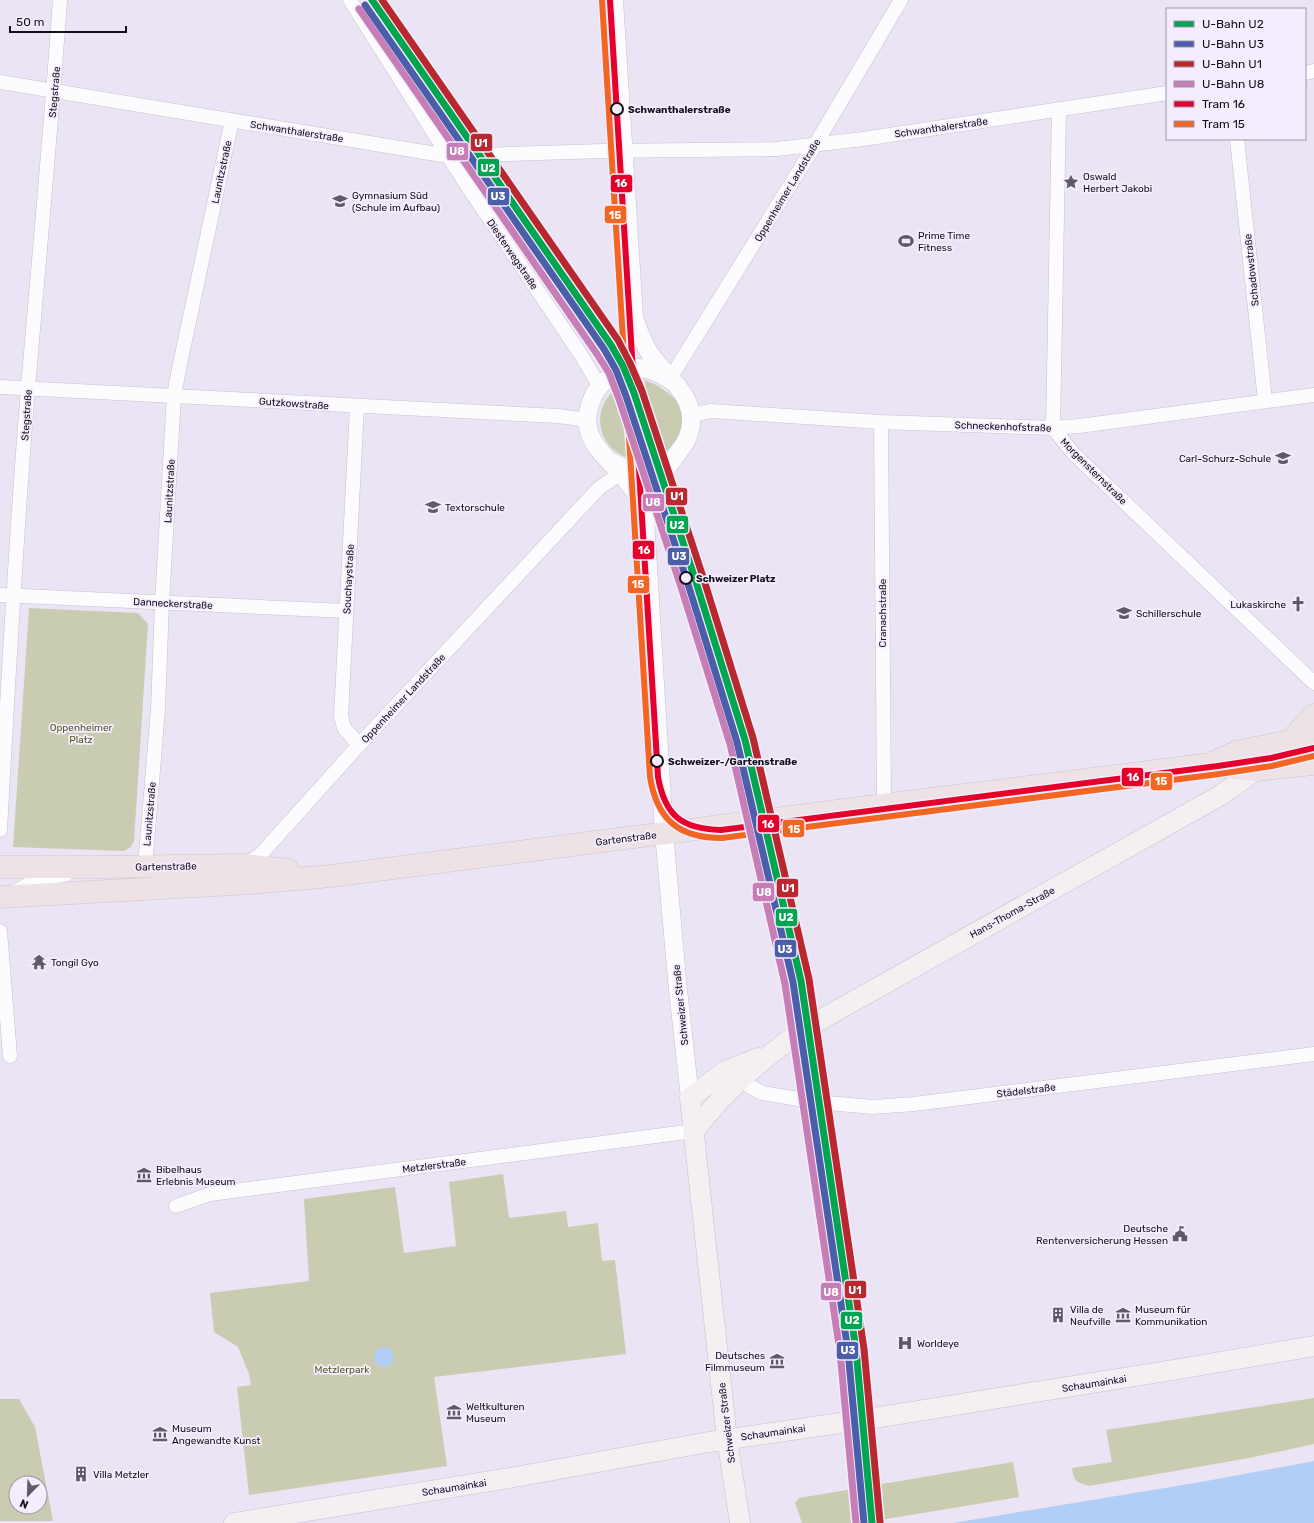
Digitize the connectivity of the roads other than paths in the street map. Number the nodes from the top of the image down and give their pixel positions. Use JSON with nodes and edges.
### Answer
{"nodes":[{"id":1,"x":60,"y":0,"type":"edge"},
{"id":2,"x":350,"y":0,"type":"edge"},
{"id":3,"x":614,"y":0,"type":"edge"},
{"id":4,"x":901,"y":0,"type":"edge"},
{"id":5,"x":0,"y":82,"type":"edge"},
{"id":6,"x":54,"y":91,"type":"junction"},
{"id":7,"x":1166,"y":94,"type":"edge"},
{"id":8,"x":1059,"y":109,"type":"junction"},
{"id":9,"x":232,"y":120,"type":"junction"},
{"id":10,"x":1237,"y":140,"type":"edge"},
{"id":11,"x":815,"y":145,"type":"junction"},
{"id":12,"x":624,"y":151,"type":"junction"},
{"id":13,"x":448,"y":156,"type":"junction"},
{"id":14,"x":634,"y":317,"type":"junction"},
{"id":15,"x":604,"y":382,"type":"junction"},
{"id":16,"x":674,"y":382,"type":"junction"},
{"id":17,"x":0,"y":387,"type":"edge"},
{"id":18,"x":28,"y":388,"type":"junction"},
{"id":19,"x":174,"y":395,"type":"junction"},
{"id":20,"x":1314,"y":395,"type":"edge"},
{"id":21,"x":1265,"y":401,"type":"junction"},
{"id":22,"x":357,"y":407,"type":"junction"},
{"id":23,"x":690,"y":415,"type":"junction"},
{"id":24,"x":588,"y":420,"type":"junction"},
{"id":25,"x":881,"y":422,"type":"junction"},
{"id":26,"x":1053,"y":428,"type":"junction"},
{"id":27,"x":605,"y":457,"type":"junction"},
{"id":28,"x":674,"y":457,"type":"junction"},
{"id":29,"x":620,"y":474,"type":"junction"},
{"id":30,"x":645,"y":517,"type":"junction"},
{"id":31,"x":6,"y":596,"type":"edge"},
{"id":32,"x":162,"y":603,"type":"junction"},
{"id":33,"x":346,"y":611,"type":"junction"},
{"id":34,"x":1314,"y":683,"type":"edge"},
{"id":35,"x":1314,"y":715,"type":"edge"},
{"id":36,"x":1314,"y":734,"type":"edge"},
{"id":37,"x":1290,"y":741,"type":"junction"},
{"id":38,"x":359,"y":744,"type":"junction"},
{"id":39,"x":1314,"y":750,"type":"edge"},
{"id":40,"x":1314,"y":764,"type":"edge"},
{"id":41,"x":1208,"y":765,"type":"junction"},
{"id":42,"x":1256,"y":770,"type":"junction"},
{"id":43,"x":884,"y":804,"type":"junction"},
{"id":44,"x":0,"y":830,"type":"edge"},
{"id":45,"x":664,"y":834,"type":"junction"},
{"id":46,"x":245,"y":865,"type":"junction"},
{"id":47,"x":0,"y":867,"type":"edge"},
{"id":48,"x":102,"y":867,"type":"junction"},
{"id":49,"x":145,"y":867,"type":"junction"},
{"id":50,"x":331,"y":876,"type":"junction"},
{"id":51,"x":165,"y":888,"type":"junction"},
{"id":52,"x":3,"y":898,"type":"edge"},
{"id":53,"x":0,"y":931,"type":"edge"},
{"id":54,"x":769,"y":1054,"type":"junction"},
{"id":55,"x":1314,"y":1054,"type":"edge"},
{"id":56,"x":10,"y":1056,"type":"dead end"},
{"id":57,"x":740,"y":1081,"type":"junction"},
{"id":58,"x":690,"y":1098,"type":"junction"},
{"id":59,"x":694,"y":1131,"type":"junction"},
{"id":60,"x":176,"y":1206,"type":"dead end"},
{"id":61,"x":1314,"y":1346,"type":"edge"},
{"id":62,"x":727,"y":1439,"type":"junction"},
{"id":63,"x":234,"y":1523,"type":"edge"},
{"id":64,"x":740,"y":1523,"type":"edge"}],
"edges":[{"from":1,"to":6,"type":"street","name":"Stegstraße"},
{"from":2,"to":13,"type":"street","name":"Diesterwegstraße"},
{"from":3,"to":12,"type":"street"},
{"from":4,"to":11,"type":"street","name":"Oppenheimer Landstraße"},
{"from":5,"to":6,"type":"street","name":"Schwanthalerstraße"},
{"from":6,"to":9,"type":"street","name":"Schwanthalerstraße"},
{"from":6,"to":18,"type":"street","name":"Stegstraße"},
{"from":7,"to":8,"type":"street","name":"Schwanthalerstraße"},
{"from":8,"to":11,"type":"street","name":"Schwanthalerstraße"},
{"from":8,"to":26,"type":"street","name":"Morgensternstraße"},
{"from":9,"to":13,"type":"street","name":"Schwanthalerstraße"},
{"from":9,"to":19,"type":"street","name":"Launitzstraße"},
{"from":10,"to":21,"type":"street","name":"Schadowstraße"},
{"from":11,"to":12,"type":"street","name":"Schwanthalerstraße"},
{"from":11,"to":16,"type":"street","name":"Oppenheimer Landstraße"},
{"from":12,"to":13,"type":"street","name":"Schwanthalerstraße"},
{"from":12,"to":14,"type":"street"},
{"from":13,"to":15,"type":"street","name":"Diesterwegstraße"},
{"from":14,"to":15,"type":"street"},
{"from":14,"to":16,"type":"street"},
{"from":15,"to":16,"type":"street"},
{"from":15,"to":24,"type":"street"},
{"from":16,"to":23,"type":"street"},
{"from":17,"to":18,"type":"street","name":"Gutzkowstraße"},
{"from":18,"to":19,"type":"street","name":"Gutzkowstraße"},
{"from":18,"to":31,"type":"street","name":"Stegstraße"},
{"from":19,"to":22,"type":"street","name":"Gutzkowstraße"},
{"from":19,"to":32,"type":"street","name":"Launitzstraße"},
{"from":20,"to":21,"type":"street","name":"Schneckenhofstraße"},
{"from":21,"to":26,"type":"street","name":"Schneckenhofstraße"},
{"from":22,"to":24,"type":"street","name":"Gutzkowstraße"},
{"from":22,"to":33,"type":"street","name":"Souchaystraße"},
{"from":23,"to":25,"type":"street","name":"Schneckenhofstraße"},
{"from":23,"to":28,"type":"street"},
{"from":24,"to":27,"type":"street"},
{"from":25,"to":26,"type":"street","name":"Schneckenhofstraße"},
{"from":25,"to":43,"type":"street","name":"Cranachstraße"},
{"from":26,"to":34,"type":"street","name":"Morgensternstraße"},
{"from":27,"to":28,"type":"street"},
{"from":27,"to":29,"type":"street"},
{"from":28,"to":30,"type":"street"},
{"from":29,"to":30,"type":"street"},
{"from":29,"to":38,"type":"street","name":"Oppenheimer Landstraße"},
{"from":30,"to":45,"type":"street","name":"Schweizer Straße"},
{"from":31,"to":32,"type":"street","name":"Danneckerstraße"},
{"from":31,"to":44,"type":"street","name":"Stegstraße"},
{"from":32,"to":33,"type":"street","name":"Danneckerstraße"},
{"from":32,"to":49,"type":"street","name":"Launitzstraße"},
{"from":33,"to":38,"type":"street","name":"Souchaystraße"},
{"from":35,"to":37,"type":"main road"},
{"from":36,"to":39,"type":"main road"},
{"from":37,"to":41,"type":"main road","name":"Gartenstraße"},
{"from":37,"to":42,"type":"main road","name":"Hans-Thoma-Straße"},
{"from":38,"to":46,"type":"street","name":"Oppenheimer Landstraße"},
{"from":40,"to":42,"type":"main road","name":"Gartenstraße"},
{"from":41,"to":42,"type":"main road","name":"Gartenstraße"},
{"from":41,"to":43,"type":"main road","name":"Gartenstraße"},
{"from":42,"to":54,"type":"main road","name":"Hans-Thoma-Straße"},
{"from":43,"to":45,"type":"main road","name":"Gartenstraße"},
{"from":45,"to":50,"type":"main road","name":"Gartenstraße"},
{"from":45,"to":58,"type":"street","name":"Schweizer Straße"},
{"from":46,"to":49,"type":"main road","name":"Gartenstraße"},
{"from":46,"to":50,"type":"main road","name":"Gartenstraße"},
{"from":46,"to":51,"type":"street","name":"Oppenheimer Landstraße"},
{"from":47,"to":48,"type":"main road","name":"Gartenstraße"},
{"from":48,"to":49,"type":"main road","name":"Gartenstraße"},
{"from":48,"to":52,"type":"street"},
{"from":50,"to":51,"type":"main road","name":"Gartenstraße"},
{"from":51,"to":52,"type":"main road","name":"Gartenstraße"},
{"from":53,"to":56,"type":"street"},
{"from":54,"to":57,"type":"main road","name":"Hans-Thoma-Straße"},
{"from":54,"to":58,"type":"main road","name":"Hans-Thoma-Straße"},
{"from":55,"to":57,"type":"street","name":"Städelstraße"},
{"from":57,"to":59,"type":"main road","name":"Hans-Thoma-Straße"},
{"from":58,"to":59,"type":"main road","name":"Schweizer Straße"},
{"from":59,"to":60,"type":"street","name":"Metzlerstraße"},
{"from":59,"to":62,"type":"main road","name":"Schweizer Straße"},
{"from":61,"to":62,"type":"main road","name":"Schaumainkai"},
{"from":62,"to":63,"type":"main road","name":"Schaumainkai"},
{"from":62,"to":64,"type":"main road","name":"Schweizer Straße"}]}
